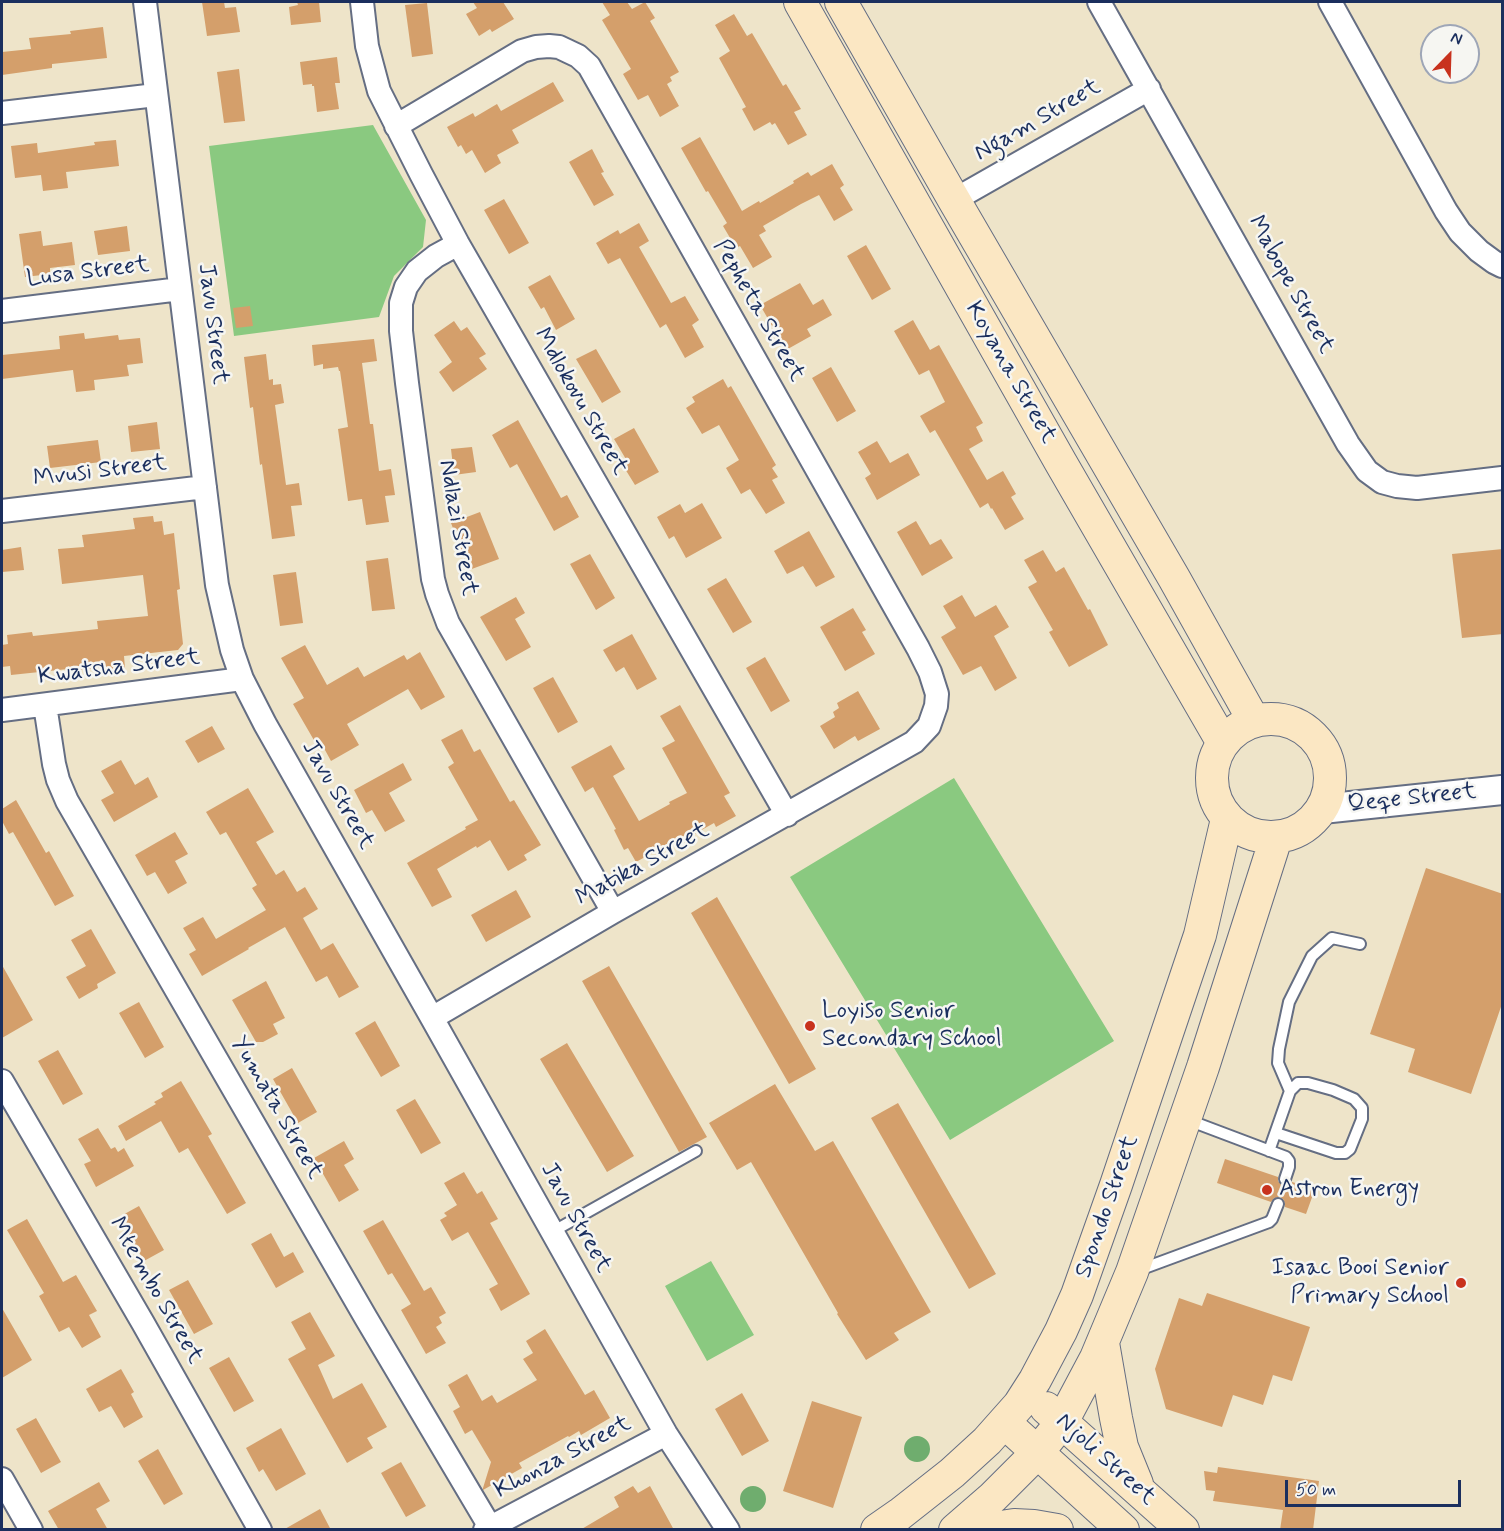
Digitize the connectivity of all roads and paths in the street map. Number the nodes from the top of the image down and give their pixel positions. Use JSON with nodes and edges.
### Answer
{"nodes":[{"id":1,"x":145,"y":2,"type":"edge"},
{"id":2,"x":362,"y":2,"type":"edge"},
{"id":3,"x":800,"y":2,"type":"edge"},
{"id":4,"x":841,"y":2,"type":"edge"},
{"id":5,"x":1099,"y":2,"type":"edge"},
{"id":6,"x":1330,"y":2,"type":"edge"},
{"id":7,"x":1149,"y":89,"type":"junction"},
{"id":8,"x":156,"y":95,"type":"junction"},
{"id":9,"x":2,"y":113,"type":"edge"},
{"id":10,"x":396,"y":126,"type":"junction"},
{"id":11,"x":954,"y":200,"type":"junction"},
{"id":12,"x":458,"y":244,"type":"junction"},
{"id":13,"x":1503,"y":266,"type":"edge"},
{"id":14,"x":180,"y":289,"type":"junction"},
{"id":15,"x":2,"y":311,"type":"edge"},
{"id":16,"x":1503,"y":478,"type":"edge"},
{"id":17,"x":204,"y":487,"type":"junction"},
{"id":18,"x":2,"y":511,"type":"edge"},
{"id":19,"x":242,"y":679,"type":"junction"},
{"id":20,"x":45,"y":705,"type":"junction"},
{"id":21,"x":2,"y":710,"type":"edge"},
{"id":22,"x":1254,"y":721,"type":"junction"},
{"id":23,"x":1223,"y":742,"type":"junction"},
{"id":24,"x":881,"y":762,"type":"joint"},
{"id":25,"x":1503,"y":790,"type":"edge"},
{"id":26,"x":1322,"y":808,"type":"junction"},
{"id":27,"x":787,"y":815,"type":"junction"},
{"id":28,"x":1227,"y":819,"type":"junction"},
{"id":29,"x":1276,"y":837,"type":"junction"},
{"id":30,"x":613,"y":912,"type":"junction"},
{"id":31,"x":1360,"y":944,"type":"dead end"},
{"id":32,"x":432,"y":1018,"type":"junction"},
{"id":33,"x":2,"y":1081,"type":"edge"},
{"id":34,"x":1290,"y":1091,"type":"junction"},
{"id":35,"x":1185,"y":1119,"type":"junction"},
{"id":36,"x":1276,"y":1133,"type":"junction"},
{"id":37,"x":696,"y":1151,"type":"dead end"},
{"id":38,"x":1269,"y":1151,"type":"junction"},
{"id":39,"x":1285,"y":1179,"type":"dead end"},
{"id":40,"x":1278,"y":1204,"type":"dead end"},
{"id":41,"x":552,"y":1232,"type":"junction"},
{"id":42,"x":1132,"y":1272,"type":"junction"},
{"id":43,"x":1103,"y":1343,"type":"junction"},
{"id":44,"x":1028,"y":1391,"type":"junction"},
{"id":45,"x":1004,"y":1422,"type":"junction"},
{"id":46,"x":1062,"y":1422,"type":"junction"},
{"id":47,"x":666,"y":1434,"type":"junction"},
{"id":48,"x":1037,"y":1453,"type":"junction"},
{"id":49,"x":2,"y":1479,"type":"edge"},
{"id":50,"x":1139,"y":1491,"type":"junction"},
{"id":51,"x":488,"y":1528,"type":"edge"},
{"id":52,"x":31,"y":1530,"type":"edge"},
{"id":53,"x":260,"y":1530,"type":"edge"},
{"id":54,"x":728,"y":1530,"type":"edge"},
{"id":55,"x":877,"y":1530,"type":"edge"},
{"id":56,"x":955,"y":1530,"type":"edge"},
{"id":57,"x":981,"y":1530,"type":"edge"},
{"id":58,"x":1057,"y":1530,"type":"edge"},
{"id":59,"x":1123,"y":1530,"type":"edge"},
{"id":60,"x":1182,"y":1530,"type":"edge"}],
"edges":[{"from":1,"to":8,"type":"street","name":"Javu Street"},
{"from":2,"to":10,"type":"street","name":"Mdlokovu Street"},
{"from":3,"to":23,"type":"main road","name":"Koyana Street"},
{"from":4,"to":11,"type":"main road","name":"Koyana Street"},
{"from":5,"to":7,"type":"street","name":"Mabope Street"},
{"from":6,"to":13,"type":"street"},
{"from":7,"to":11,"type":"street","name":"Ngam Street"},
{"from":7,"to":16,"type":"street","name":"Mabope Street"},
{"from":8,"to":9,"type":"street"},
{"from":8,"to":14,"type":"street","name":"Javu Street"},
{"from":10,"to":12,"type":"street","name":"Mdlokovu Street"},
{"from":10,"to":24,"type":"street","name":"Pepheta Street"},
{"from":11,"to":22,"type":"main road","name":"Koyana Street"},
{"from":12,"to":27,"type":"street","name":"Mdlokovu Street"},
{"from":12,"to":30,"type":"street","name":"Ndlazi Street"},
{"from":14,"to":15,"type":"street","name":"Lusa Street"},
{"from":14,"to":17,"type":"street","name":"Javu Street"},
{"from":17,"to":18,"type":"street","name":"Mvusi Street"},
{"from":17,"to":19,"type":"street","name":"Javu Street"},
{"from":19,"to":20,"type":"street","name":"Kwatsha Street"},
{"from":19,"to":32,"type":"street","name":"Javu Street"},
{"from":20,"to":21,"type":"street","name":"Kwatsha Street"},
{"from":20,"to":51,"type":"street","name":"Yumata Street"},
{"from":22,"to":23,"type":"main road"},
{"from":22,"to":26,"type":"main road"},
{"from":23,"to":28,"type":"main road"},
{"from":24,"to":27,"type":"street","name":"Matika Street"},
{"from":25,"to":26,"type":"street","name":"Qeqe Street"},
{"from":26,"to":29,"type":"main road"},
{"from":27,"to":30,"type":"street","name":"Matika Street"},
{"from":28,"to":29,"type":"main road"},
{"from":28,"to":44,"type":"main road","name":"Spondo Street"},
{"from":29,"to":35,"type":"main road","name":"Spondo Street"},
{"from":30,"to":32,"type":"street","name":"Matika Street"},
{"from":31,"to":34,"type":"lane"},
{"from":32,"to":41,"type":"street","name":"Javu Street"},
{"from":33,"to":53,"type":"street","name":"Mtembo Street"},
{"from":34,"to":36,"type":"lane"},
{"from":34,"to":36,"type":"lane"},
{"from":35,"to":38,"type":"lane"},
{"from":35,"to":42,"type":"main road","name":"Spondo Street"},
{"from":36,"to":38,"type":"lane"},
{"from":37,"to":41,"type":"lane"},
{"from":38,"to":39,"type":"lane"},
{"from":40,"to":42,"type":"lane"},
{"from":41,"to":47,"type":"street","name":"Javu Street"},
{"from":42,"to":43,"type":"main road","name":"Spondo Street"},
{"from":43,"to":46,"type":"main road","name":"Spondo Street"},
{"from":43,"to":50,"type":"main road"},
{"from":44,"to":45,"type":"main road","name":"Spondo Street"},
{"from":44,"to":46,"type":"main road","name":"Njoli Street"},
{"from":45,"to":48,"type":"main road","name":"Njoli Street"},
{"from":45,"to":55,"type":"main road","name":"Spondo Street"},
{"from":46,"to":48,"type":"main road","name":"Spondo Street"},
{"from":46,"to":50,"type":"main road","name":"Njoli Street"},
{"from":47,"to":51,"type":"street","name":"Khonza Street"},
{"from":47,"to":54,"type":"street","name":"Javu Street"},
{"from":48,"to":56,"type":"main road","name":"Spondo Street"},
{"from":48,"to":59,"type":"main road","name":"Njoli Street"},
{"from":49,"to":52,"type":"street"},
{"from":50,"to":60,"type":"main road","name":"Njoli Street"},
{"from":57,"to":58,"type":"main road"}]}
